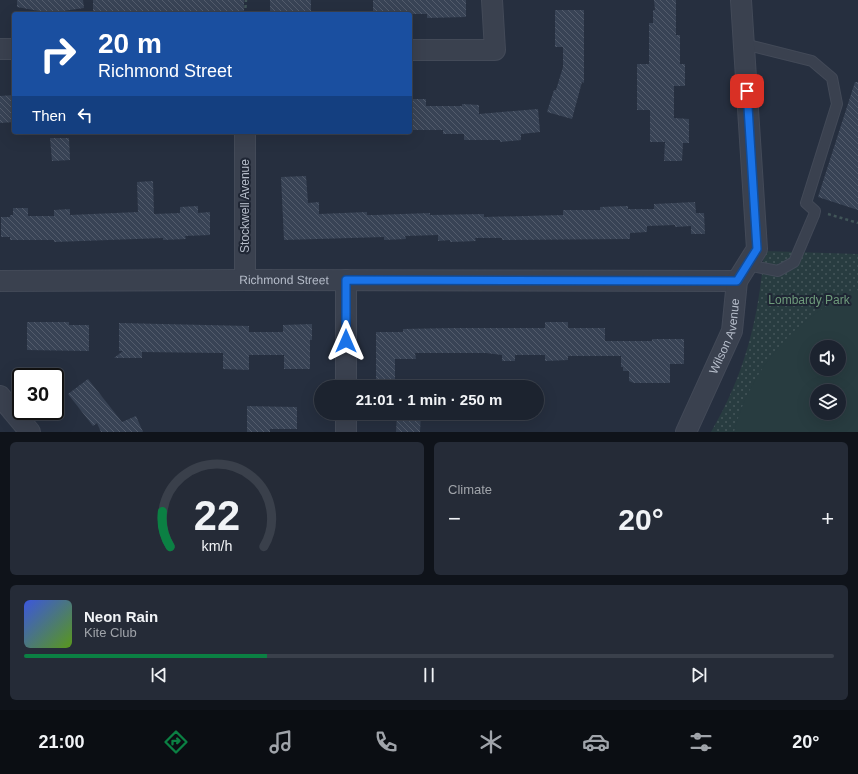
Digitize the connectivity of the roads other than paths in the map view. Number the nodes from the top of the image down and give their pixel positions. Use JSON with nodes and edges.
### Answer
{"nodes":[{"id":1,"x":492,"y":0,"type":"edge"},
{"id":2,"x":742,"y":0,"type":"edge"},
{"id":3,"x":744,"y":44,"type":"junction"},
{"id":4,"x":0,"y":49,"type":"edge"},
{"id":5,"x":12,"y":49,"type":"edge"},
{"id":6,"x":412,"y":50,"type":"edge"},
{"id":7,"x":245,"y":134,"type":"edge"},
{"id":8,"x":747,"y":264,"type":"junction"},
{"id":9,"x":245,"y":280,"type":"junction"},
{"id":10,"x":346,"y":280,"type":"junction"},
{"id":11,"x":0,"y":281,"type":"edge"},
{"id":12,"x":737,"y":281,"type":"junction"},
{"id":13,"x":346,"y":380,"type":"edge"},
{"id":14,"x":0,"y":396,"type":"edge"},
{"id":15,"x":346,"y":420,"type":"edge"},
{"id":16,"x":30,"y":432,"type":"edge"},
{"id":17,"x":346,"y":432,"type":"edge"},
{"id":18,"x":686,"y":432,"type":"edge"}],
"edges":[{"from":1,"to":6,"type":"street"},
{"from":2,"to":3,"type":"street","name":"Wilson Avenue"},
{"from":3,"to":8,"type":"street","name":"Wilson Avenue"},
{"from":3,"to":8,"type":"lane"},
{"from":4,"to":5,"type":"street"},
{"from":7,"to":9,"type":"street","name":"Stockwell Avenue"},
{"from":8,"to":12,"type":"street","name":"Wilson Avenue"},
{"from":9,"to":10,"type":"street","name":"Richmond Street"},
{"from":9,"to":11,"type":"street","name":"Richmond Street"},
{"from":10,"to":12,"type":"street","name":"Richmond Street"},
{"from":10,"to":13,"type":"street"},
{"from":12,"to":18,"type":"street","name":"Wilson Avenue"},
{"from":14,"to":16,"type":"street"},
{"from":15,"to":17,"type":"street"}]}
